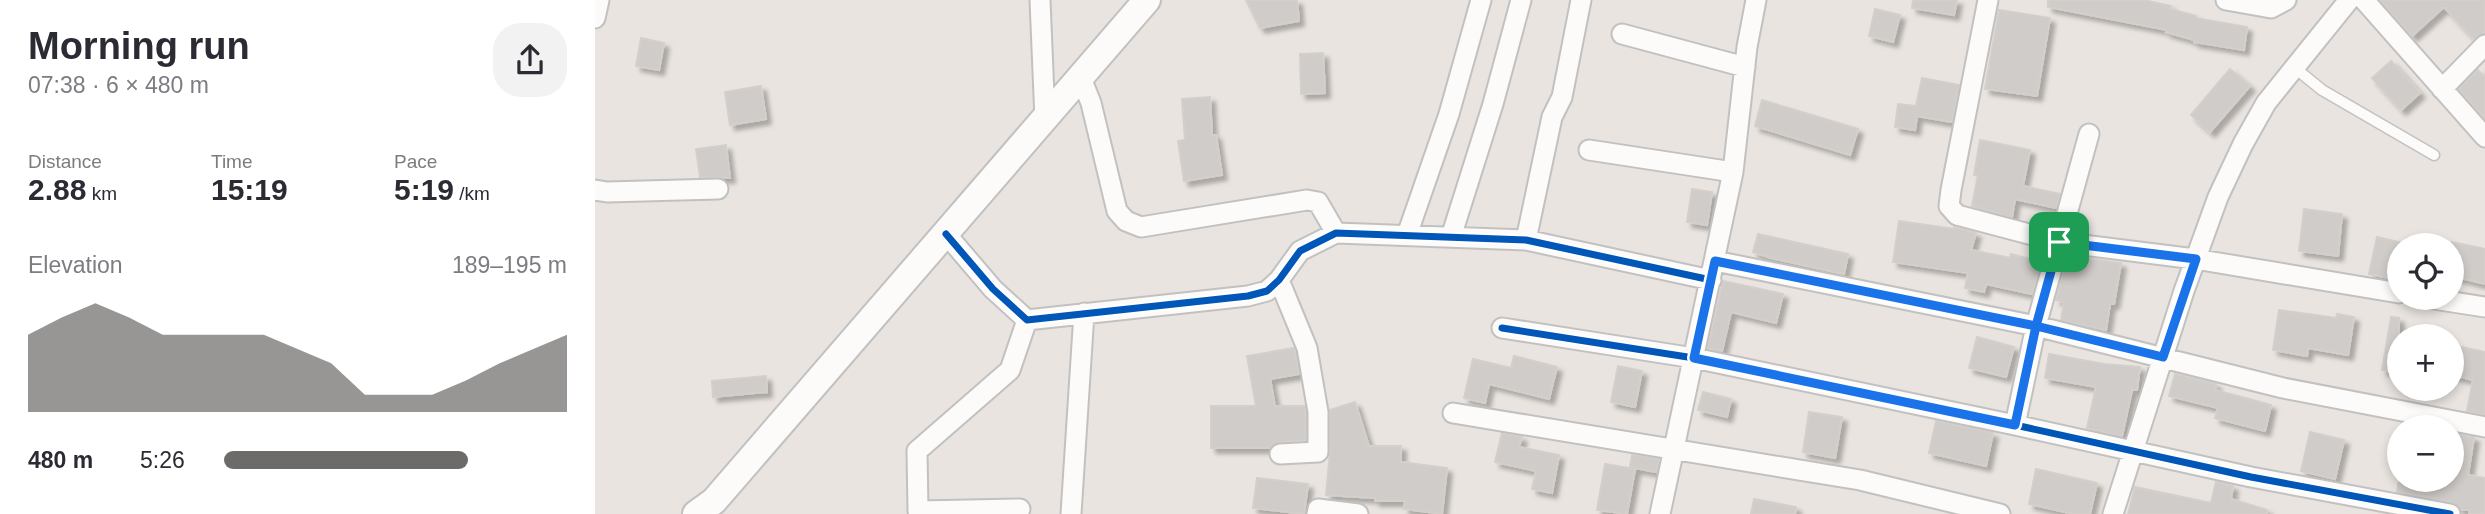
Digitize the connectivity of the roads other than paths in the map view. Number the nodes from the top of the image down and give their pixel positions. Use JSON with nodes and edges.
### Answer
{"nodes":[{"id":1,"x":599,"y":0,"type":"edge"},
{"id":2,"x":1040,"y":0,"type":"edge"},
{"id":3,"x":1147,"y":0,"type":"edge"},
{"id":4,"x":1481,"y":0,"type":"edge"},
{"id":5,"x":1521,"y":0,"type":"edge"},
{"id":6,"x":1581,"y":0,"type":"edge"},
{"id":7,"x":1756,"y":0,"type":"edge"},
{"id":8,"x":1988,"y":0,"type":"edge"},
{"id":9,"x":2226,"y":0,"type":"edge"},
{"id":10,"x":2286,"y":0,"type":"edge"},
{"id":11,"x":2349,"y":0,"type":"edge"},
{"id":12,"x":2364,"y":0,"type":"edge"},
{"id":13,"x":595,"y":18,"type":"edge"},
{"id":14,"x":1622,"y":34,"type":"dead end"},
{"id":15,"x":2485,"y":45,"type":"edge"},
{"id":16,"x":1745,"y":68,"type":"junction"},
{"id":17,"x":2295,"y":68,"type":"junction"},
{"id":18,"x":1081,"y":78,"type":"junction"},
{"id":19,"x":2442,"y":89,"type":"junction"},
{"id":20,"x":1045,"y":120,"type":"junction"},
{"id":21,"x":2089,"y":134,"type":"dead end"},
{"id":22,"x":2485,"y":137,"type":"edge"},
{"id":23,"x":1589,"y":150,"type":"dead end"},
{"id":24,"x":2434,"y":155,"type":"dead end"},
{"id":25,"x":1733,"y":172,"type":"junction"},
{"id":26,"x":718,"y":189,"type":"dead end"},
{"id":27,"x":595,"y":190,"type":"edge"},
{"id":28,"x":1336,"y":233,"type":"junction"},
{"id":29,"x":946,"y":234,"type":"junction"},
{"id":30,"x":1407,"y":235,"type":"junction"},
{"id":31,"x":1451,"y":237,"type":"junction"},
{"id":32,"x":1526,"y":240,"type":"junction"},
{"id":33,"x":2059,"y":242,"type":"junction"},
{"id":34,"x":2196,"y":259,"type":"junction"},
{"id":35,"x":1715,"y":261,"type":"junction"},
{"id":36,"x":1279,"y":280,"type":"junction"},
{"id":37,"x":1710,"y":280,"type":"junction"},
{"id":38,"x":2387,"y":291,"type":"edge"},
{"id":39,"x":2464,"y":304,"type":"edge"},
{"id":40,"x":2485,"y":307,"type":"edge"},
{"id":41,"x":1084,"y":313,"type":"junction"},
{"id":42,"x":1027,"y":320,"type":"junction"},
{"id":43,"x":2036,"y":326,"type":"junction"},
{"id":44,"x":1502,"y":328,"type":"dead end"},
{"id":45,"x":2163,"y":357,"type":"junction"},
{"id":46,"x":1694,"y":358,"type":"junction"},
{"id":47,"x":1453,"y":413,"type":"dead end"},
{"id":48,"x":2015,"y":425,"type":"junction"},
{"id":49,"x":2485,"y":426,"type":"edge"},
{"id":50,"x":1675,"y":449,"type":"junction"},
{"id":51,"x":2133,"y":452,"type":"junction"},
{"id":52,"x":1280,"y":454,"type":"dead end"},
{"id":53,"x":1020,"y":509,"type":"dead end"},
{"id":54,"x":696,"y":514,"type":"edge"},
{"id":55,"x":1071,"y":514,"type":"edge"},
{"id":56,"x":1317,"y":514,"type":"edge"},
{"id":57,"x":1358,"y":514,"type":"edge"},
{"id":58,"x":1660,"y":514,"type":"edge"},
{"id":59,"x":2000,"y":514,"type":"edge"},
{"id":60,"x":2113,"y":514,"type":"edge"},
{"id":61,"x":2450,"y":514,"type":"edge"}],
"edges":[{"from":1,"to":13,"type":"street"},
{"from":2,"to":20,"type":"street"},
{"from":3,"to":18,"type":"street"},
{"from":4,"to":30,"type":"street"},
{"from":5,"to":31,"type":"street"},
{"from":6,"to":32,"type":"street"},
{"from":7,"to":16,"type":"street"},
{"from":8,"to":33,"type":"street"},
{"from":9,"to":10,"type":"street"},
{"from":11,"to":17,"type":"street"},
{"from":12,"to":19,"type":"street"},
{"from":14,"to":16,"type":"street"},
{"from":15,"to":19,"type":"street"},
{"from":16,"to":25,"type":"street"},
{"from":17,"to":24,"type":"lane"},
{"from":17,"to":34,"type":"street"},
{"from":18,"to":20,"type":"street"},
{"from":18,"to":28,"type":"street"},
{"from":19,"to":22,"type":"street"},
{"from":20,"to":29,"type":"street"},
{"from":21,"to":33,"type":"street"},
{"from":23,"to":25,"type":"street"},
{"from":25,"to":35,"type":"street"},
{"from":26,"to":27,"type":"street"},
{"from":28,"to":30,"type":"street"},
{"from":28,"to":36,"type":"street"},
{"from":29,"to":42,"type":"street"},
{"from":29,"to":54,"type":"street"},
{"from":30,"to":31,"type":"street"},
{"from":31,"to":32,"type":"street"},
{"from":32,"to":37,"type":"street"},
{"from":33,"to":34,"type":"street"},
{"from":33,"to":43,"type":"street"},
{"from":34,"to":38,"type":"street"},
{"from":34,"to":45,"type":"street"},
{"from":35,"to":37,"type":"street"},
{"from":35,"to":43,"type":"street"},
{"from":36,"to":41,"type":"street"},
{"from":36,"to":52,"type":"street"},
{"from":37,"to":46,"type":"street"},
{"from":39,"to":40,"type":"street"},
{"from":41,"to":42,"type":"street"},
{"from":41,"to":55,"type":"street"},
{"from":42,"to":53,"type":"street"},
{"from":43,"to":45,"type":"street"},
{"from":43,"to":48,"type":"street"},
{"from":44,"to":46,"type":"street"},
{"from":45,"to":49,"type":"street"},
{"from":45,"to":51,"type":"street"},
{"from":46,"to":48,"type":"street"},
{"from":46,"to":50,"type":"street"},
{"from":47,"to":50,"type":"street"},
{"from":48,"to":51,"type":"street"},
{"from":50,"to":58,"type":"street"},
{"from":50,"to":59,"type":"street"},
{"from":51,"to":60,"type":"street"},
{"from":51,"to":61,"type":"street"},
{"from":56,"to":57,"type":"street"}]}
